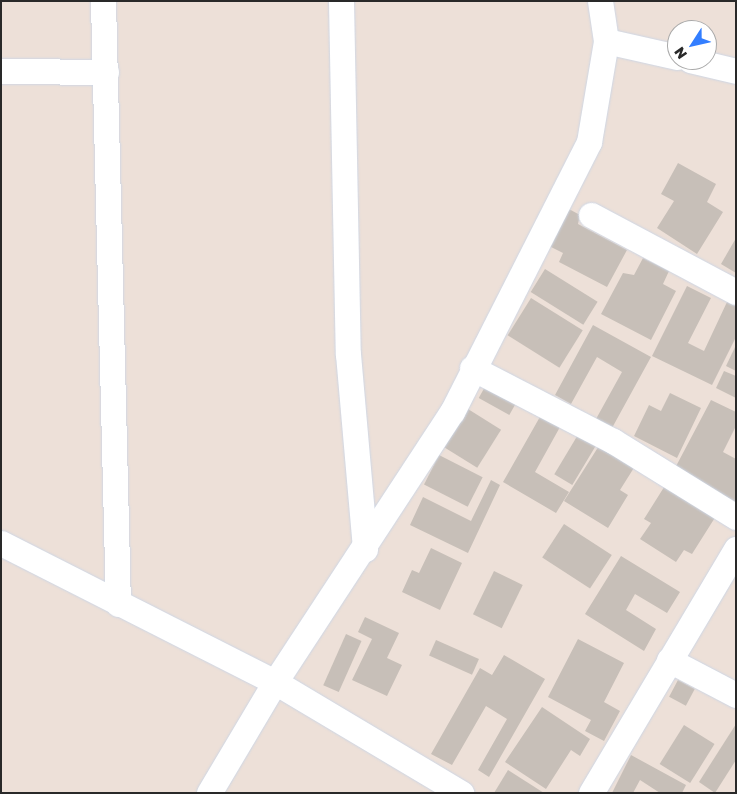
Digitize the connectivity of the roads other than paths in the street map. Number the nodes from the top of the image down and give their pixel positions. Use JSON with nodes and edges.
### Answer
{"nodes":[{"id":1,"x":103,"y":1,"type":"edge"},
{"id":2,"x":341,"y":1,"type":"edge"},
{"id":3,"x":600,"y":1,"type":"edge"},
{"id":4,"x":606,"y":41,"type":"junction"},
{"id":5,"x":667,"y":55,"type":"edge"},
{"id":6,"x":717,"y":66,"type":"edge"},
{"id":7,"x":1,"y":71,"type":"edge"},
{"id":8,"x":736,"y":71,"type":"edge"},
{"id":9,"x":106,"y":72,"type":"junction"},
{"id":10,"x":591,"y":215,"type":"dead end"},
{"id":11,"x":736,"y":292,"type":"edge"},
{"id":12,"x":472,"y":368,"type":"junction"},
{"id":13,"x":736,"y":517,"type":"edge"},
{"id":14,"x":1,"y":543,"type":"edge"},
{"id":15,"x":365,"y":549,"type":"junction"},
{"id":16,"x":736,"y":549,"type":"edge"},
{"id":17,"x":118,"y":604,"type":"junction"},
{"id":18,"x":669,"y":660,"type":"junction"},
{"id":19,"x":275,"y":682,"type":"junction"},
{"id":20,"x":736,"y":695,"type":"edge"},
{"id":21,"x":209,"y":793,"type":"edge"},
{"id":22,"x":461,"y":793,"type":"edge"},
{"id":23,"x":591,"y":793,"type":"edge"}],
"edges":[{"from":1,"to":9,"type":"street"},
{"from":2,"to":15,"type":"street"},
{"from":3,"to":4,"type":"street"},
{"from":4,"to":5,"type":"street"},
{"from":4,"to":12,"type":"street"},
{"from":6,"to":8,"type":"street"},
{"from":7,"to":9,"type":"street"},
{"from":9,"to":17,"type":"street"},
{"from":10,"to":11,"type":"street"},
{"from":12,"to":13,"type":"street"},
{"from":12,"to":15,"type":"street"},
{"from":14,"to":17,"type":"street"},
{"from":15,"to":19,"type":"street"},
{"from":16,"to":18,"type":"street"},
{"from":17,"to":19,"type":"street"},
{"from":18,"to":20,"type":"street"},
{"from":18,"to":23,"type":"street"},
{"from":19,"to":21,"type":"street"},
{"from":19,"to":22,"type":"street"}]}
